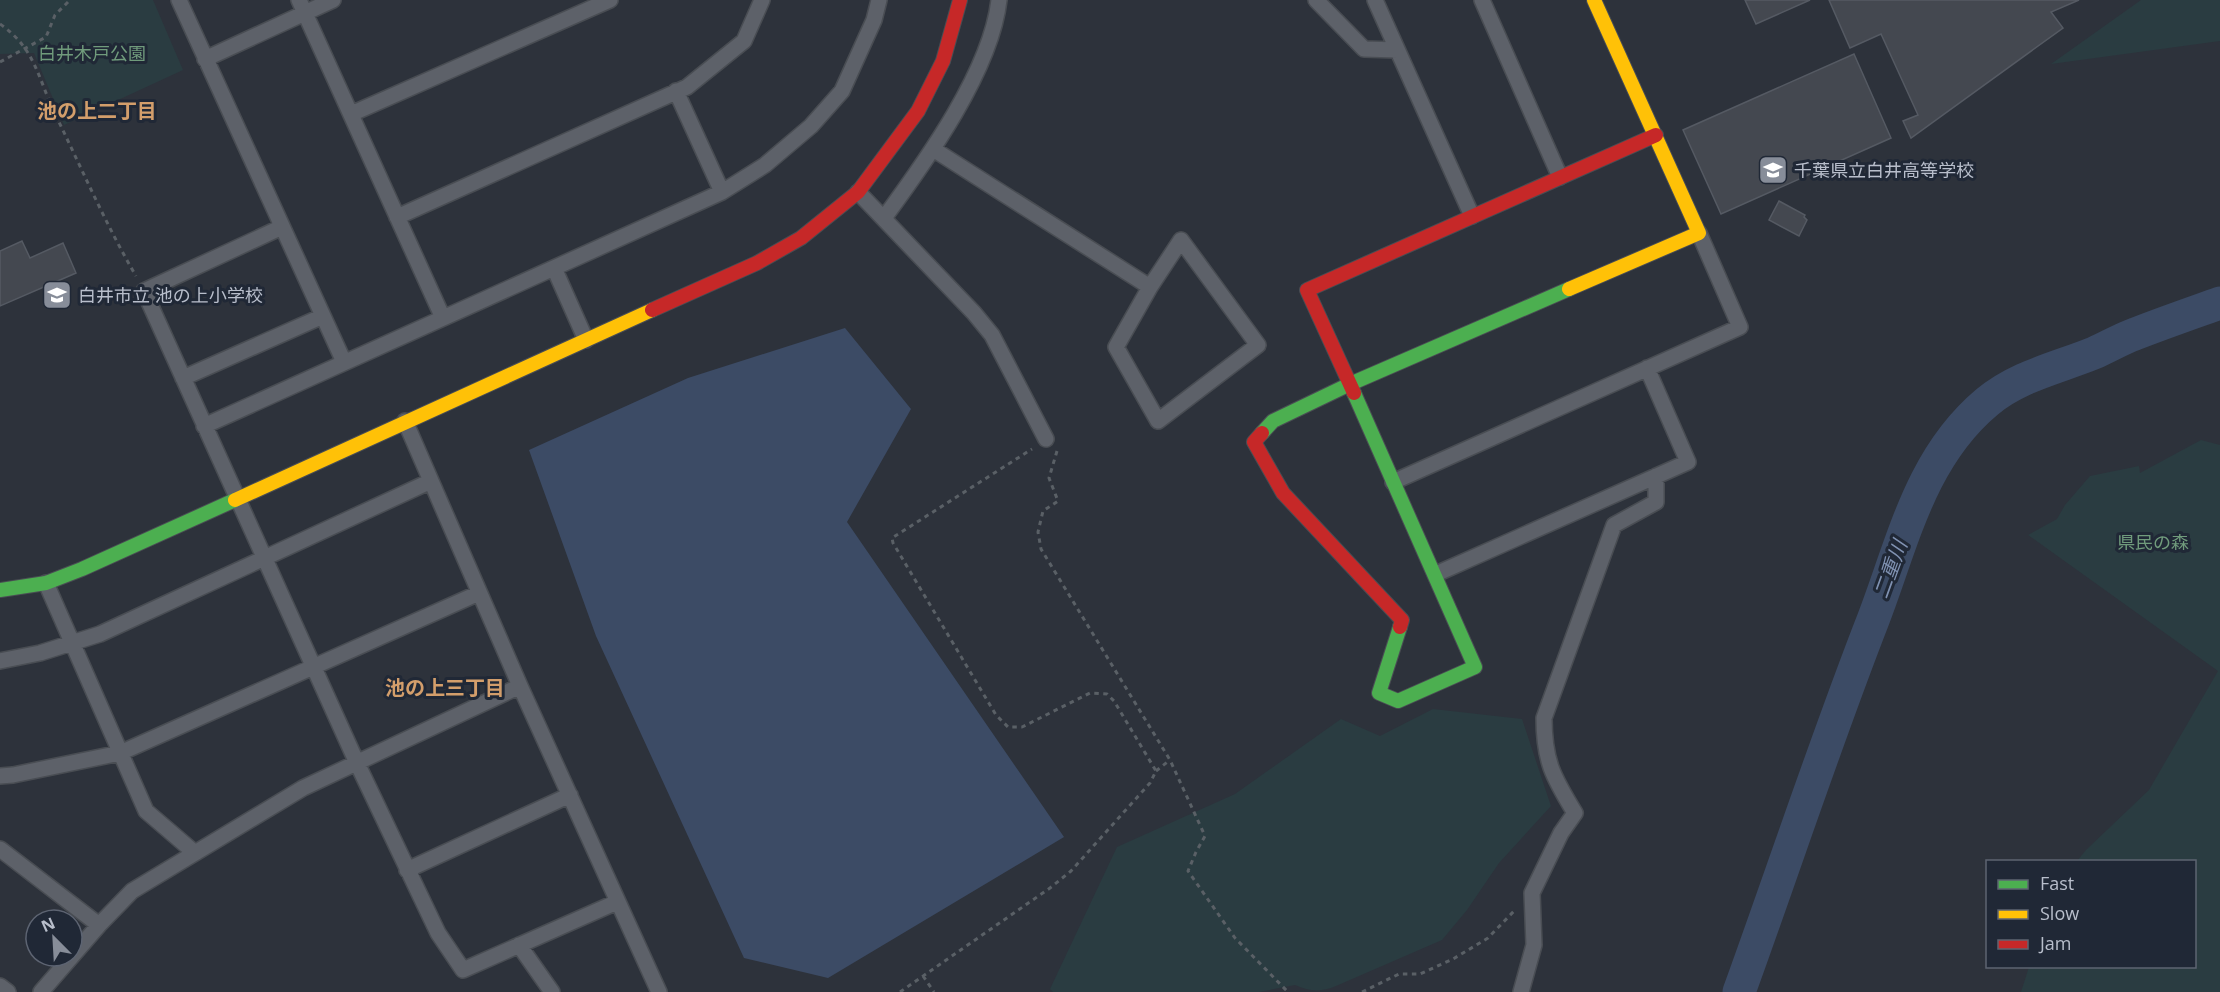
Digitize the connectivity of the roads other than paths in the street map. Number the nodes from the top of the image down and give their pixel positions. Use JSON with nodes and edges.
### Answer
{"nodes":[{"id":1,"x":179,"y":0,"type":"edge"},
{"id":2,"x":333,"y":0,"type":"edge"},
{"id":3,"x":610,"y":0,"type":"edge"},
{"id":4,"x":762,"y":0,"type":"edge"},
{"id":5,"x":879,"y":0,"type":"edge"},
{"id":6,"x":960,"y":0,"type":"edge"},
{"id":7,"x":999,"y":0,"type":"edge"},
{"id":8,"x":1316,"y":0,"type":"edge"},
{"id":9,"x":1375,"y":0,"type":"edge"},
{"id":10,"x":1482,"y":0,"type":"edge"},
{"id":11,"x":1594,"y":0,"type":"edge"},
{"id":12,"x":302,"y":6,"type":"edge"},
{"id":13,"x":1397,"y":50,"type":"junction"},
{"id":14,"x":205,"y":58,"type":"junction"},
{"id":15,"x":676,"y":91,"type":"junction"},
{"id":16,"x":351,"y":114,"type":"junction"},
{"id":17,"x":1656,"y":135,"type":"junction"},
{"id":18,"x":933,"y":149,"type":"junction"},
{"id":19,"x":1560,"y":177,"type":"junction"},
{"id":20,"x":722,"y":192,"type":"junction"},
{"id":21,"x":858,"y":192,"type":"junction"},
{"id":22,"x":1472,"y":216,"type":"junction"},
{"id":23,"x":397,"y":217,"type":"junction"},
{"id":24,"x":884,"y":218,"type":"junction"},
{"id":25,"x":282,"y":226,"type":"junction"},
{"id":26,"x":1699,"y":233,"type":"junction"},
{"id":27,"x":554,"y":268,"type":"junction"},
{"id":28,"x":1150,"y":287,"type":"junction"},
{"id":29,"x":323,"y":316,"type":"junction"},
{"id":30,"x":443,"y":318,"type":"junction"},
{"id":31,"x":586,"y":340,"type":"junction"},
{"id":32,"x":344,"y":362,"type":"junction"},
{"id":33,"x":1647,"y":368,"type":"junction"},
{"id":34,"x":183,"y":378,"type":"junction"},
{"id":35,"x":1350,"y":384,"type":"junction"},
{"id":36,"x":405,"y":421,"type":"junction"},
{"id":37,"x":204,"y":426,"type":"junction"},
{"id":38,"x":1046,"y":440,"type":"road end"},
{"id":39,"x":1656,"y":476,"type":"junction"},
{"id":40,"x":431,"y":481,"type":"junction"},
{"id":41,"x":1393,"y":482,"type":"junction"},
{"id":42,"x":237,"y":499,"type":"junction"},
{"id":43,"x":265,"y":559,"type":"junction"},
{"id":44,"x":1436,"y":574,"type":"junction"},
{"id":45,"x":46,"y":583,"type":"junction"},
{"id":46,"x":0,"y":590,"type":"edge"},
{"id":47,"x":479,"y":592,"type":"junction"},
{"id":48,"x":73,"y":644,"type":"junction"},
{"id":49,"x":0,"y":661,"type":"edge"},
{"id":50,"x":314,"y":668,"type":"junction"},
{"id":51,"x":520,"y":686,"type":"junction"},
{"id":52,"x":120,"y":753,"type":"junction"},
{"id":53,"x":357,"y":763,"type":"junction"},
{"id":54,"x":0,"y":776,"type":"edge"},
{"id":55,"x":570,"y":795,"type":"junction"},
{"id":56,"x":0,"y":849,"type":"edge"},
{"id":57,"x":195,"y":853,"type":"junction"},
{"id":58,"x":407,"y":870,"type":"junction"},
{"id":59,"x":616,"y":902,"type":"junction"},
{"id":60,"x":99,"y":925,"type":"junction"},
{"id":61,"x":519,"y":945,"type":"junction"},
{"id":62,"x":0,"y":986,"type":"edge"},
{"id":63,"x":8,"y":992,"type":"edge"},
{"id":64,"x":41,"y":992,"type":"edge"},
{"id":65,"x":552,"y":992,"type":"edge"},
{"id":66,"x":659,"y":992,"type":"edge"},
{"id":67,"x":1521,"y":992,"type":"edge"}],
"edges":[{"from":1,"to":14,"type":"street"},
{"from":2,"to":12,"type":"street"},
{"from":3,"to":16,"type":"street"},
{"from":4,"to":15,"type":"street"},
{"from":5,"to":20,"type":"street"},
{"from":6,"to":21,"type":"street"},
{"from":7,"to":18,"type":"street"},
{"from":8,"to":13,"type":"street"},
{"from":9,"to":13,"type":"street"},
{"from":10,"to":19,"type":"street"},
{"from":11,"to":17,"type":"street"},
{"from":12,"to":14,"type":"street"},
{"from":12,"to":16,"type":"street"},
{"from":13,"to":22,"type":"street"},
{"from":14,"to":25,"type":"street"},
{"from":15,"to":20,"type":"street"},
{"from":15,"to":23,"type":"street"},
{"from":16,"to":23,"type":"street"},
{"from":17,"to":19,"type":"street"},
{"from":17,"to":26,"type":"street"},
{"from":18,"to":24,"type":"street"},
{"from":18,"to":28,"type":"street"},
{"from":19,"to":22,"type":"street"},
{"from":20,"to":27,"type":"street"},
{"from":21,"to":24,"type":"street"},
{"from":21,"to":31,"type":"street"},
{"from":22,"to":35,"type":"street"},
{"from":23,"to":30,"type":"street"},
{"from":24,"to":38,"type":"street"},
{"from":25,"to":29,"type":"street"},
{"from":25,"to":34,"type":"street"},
{"from":26,"to":33,"type":"street"},
{"from":26,"to":35,"type":"street"},
{"from":27,"to":30,"type":"street"},
{"from":27,"to":31,"type":"street"},
{"from":28,"to":28,"type":"street"},
{"from":29,"to":32,"type":"street"},
{"from":29,"to":34,"type":"street"},
{"from":30,"to":32,"type":"street"},
{"from":31,"to":36,"type":"street"},
{"from":32,"to":37,"type":"street"},
{"from":33,"to":39,"type":"street"},
{"from":33,"to":41,"type":"street"},
{"from":34,"to":37,"type":"street"},
{"from":35,"to":41,"type":"street"},
{"from":35,"to":44,"type":"street"},
{"from":36,"to":40,"type":"street"},
{"from":36,"to":42,"type":"street"},
{"from":37,"to":42,"type":"street"},
{"from":39,"to":44,"type":"street"},
{"from":39,"to":67,"type":"street"},
{"from":40,"to":43,"type":"street"},
{"from":40,"to":47,"type":"street"},
{"from":41,"to":44,"type":"street"},
{"from":42,"to":43,"type":"street"},
{"from":42,"to":45,"type":"street"},
{"from":43,"to":48,"type":"street"},
{"from":43,"to":50,"type":"street"},
{"from":45,"to":46,"type":"street"},
{"from":45,"to":48,"type":"street"},
{"from":47,"to":50,"type":"street"},
{"from":47,"to":51,"type":"street"},
{"from":48,"to":49,"type":"street"},
{"from":48,"to":52,"type":"street"},
{"from":50,"to":52,"type":"street"},
{"from":50,"to":53,"type":"street"},
{"from":51,"to":53,"type":"street"},
{"from":51,"to":55,"type":"street"},
{"from":52,"to":54,"type":"street"},
{"from":52,"to":57,"type":"street"},
{"from":53,"to":57,"type":"street"},
{"from":53,"to":58,"type":"street"},
{"from":55,"to":58,"type":"street"},
{"from":55,"to":59,"type":"street"},
{"from":56,"to":60,"type":"street"},
{"from":57,"to":60,"type":"street"},
{"from":58,"to":61,"type":"street"},
{"from":59,"to":61,"type":"street"},
{"from":59,"to":66,"type":"street"},
{"from":60,"to":64,"type":"street"},
{"from":61,"to":65,"type":"street"},
{"from":62,"to":63,"type":"street"}]}
